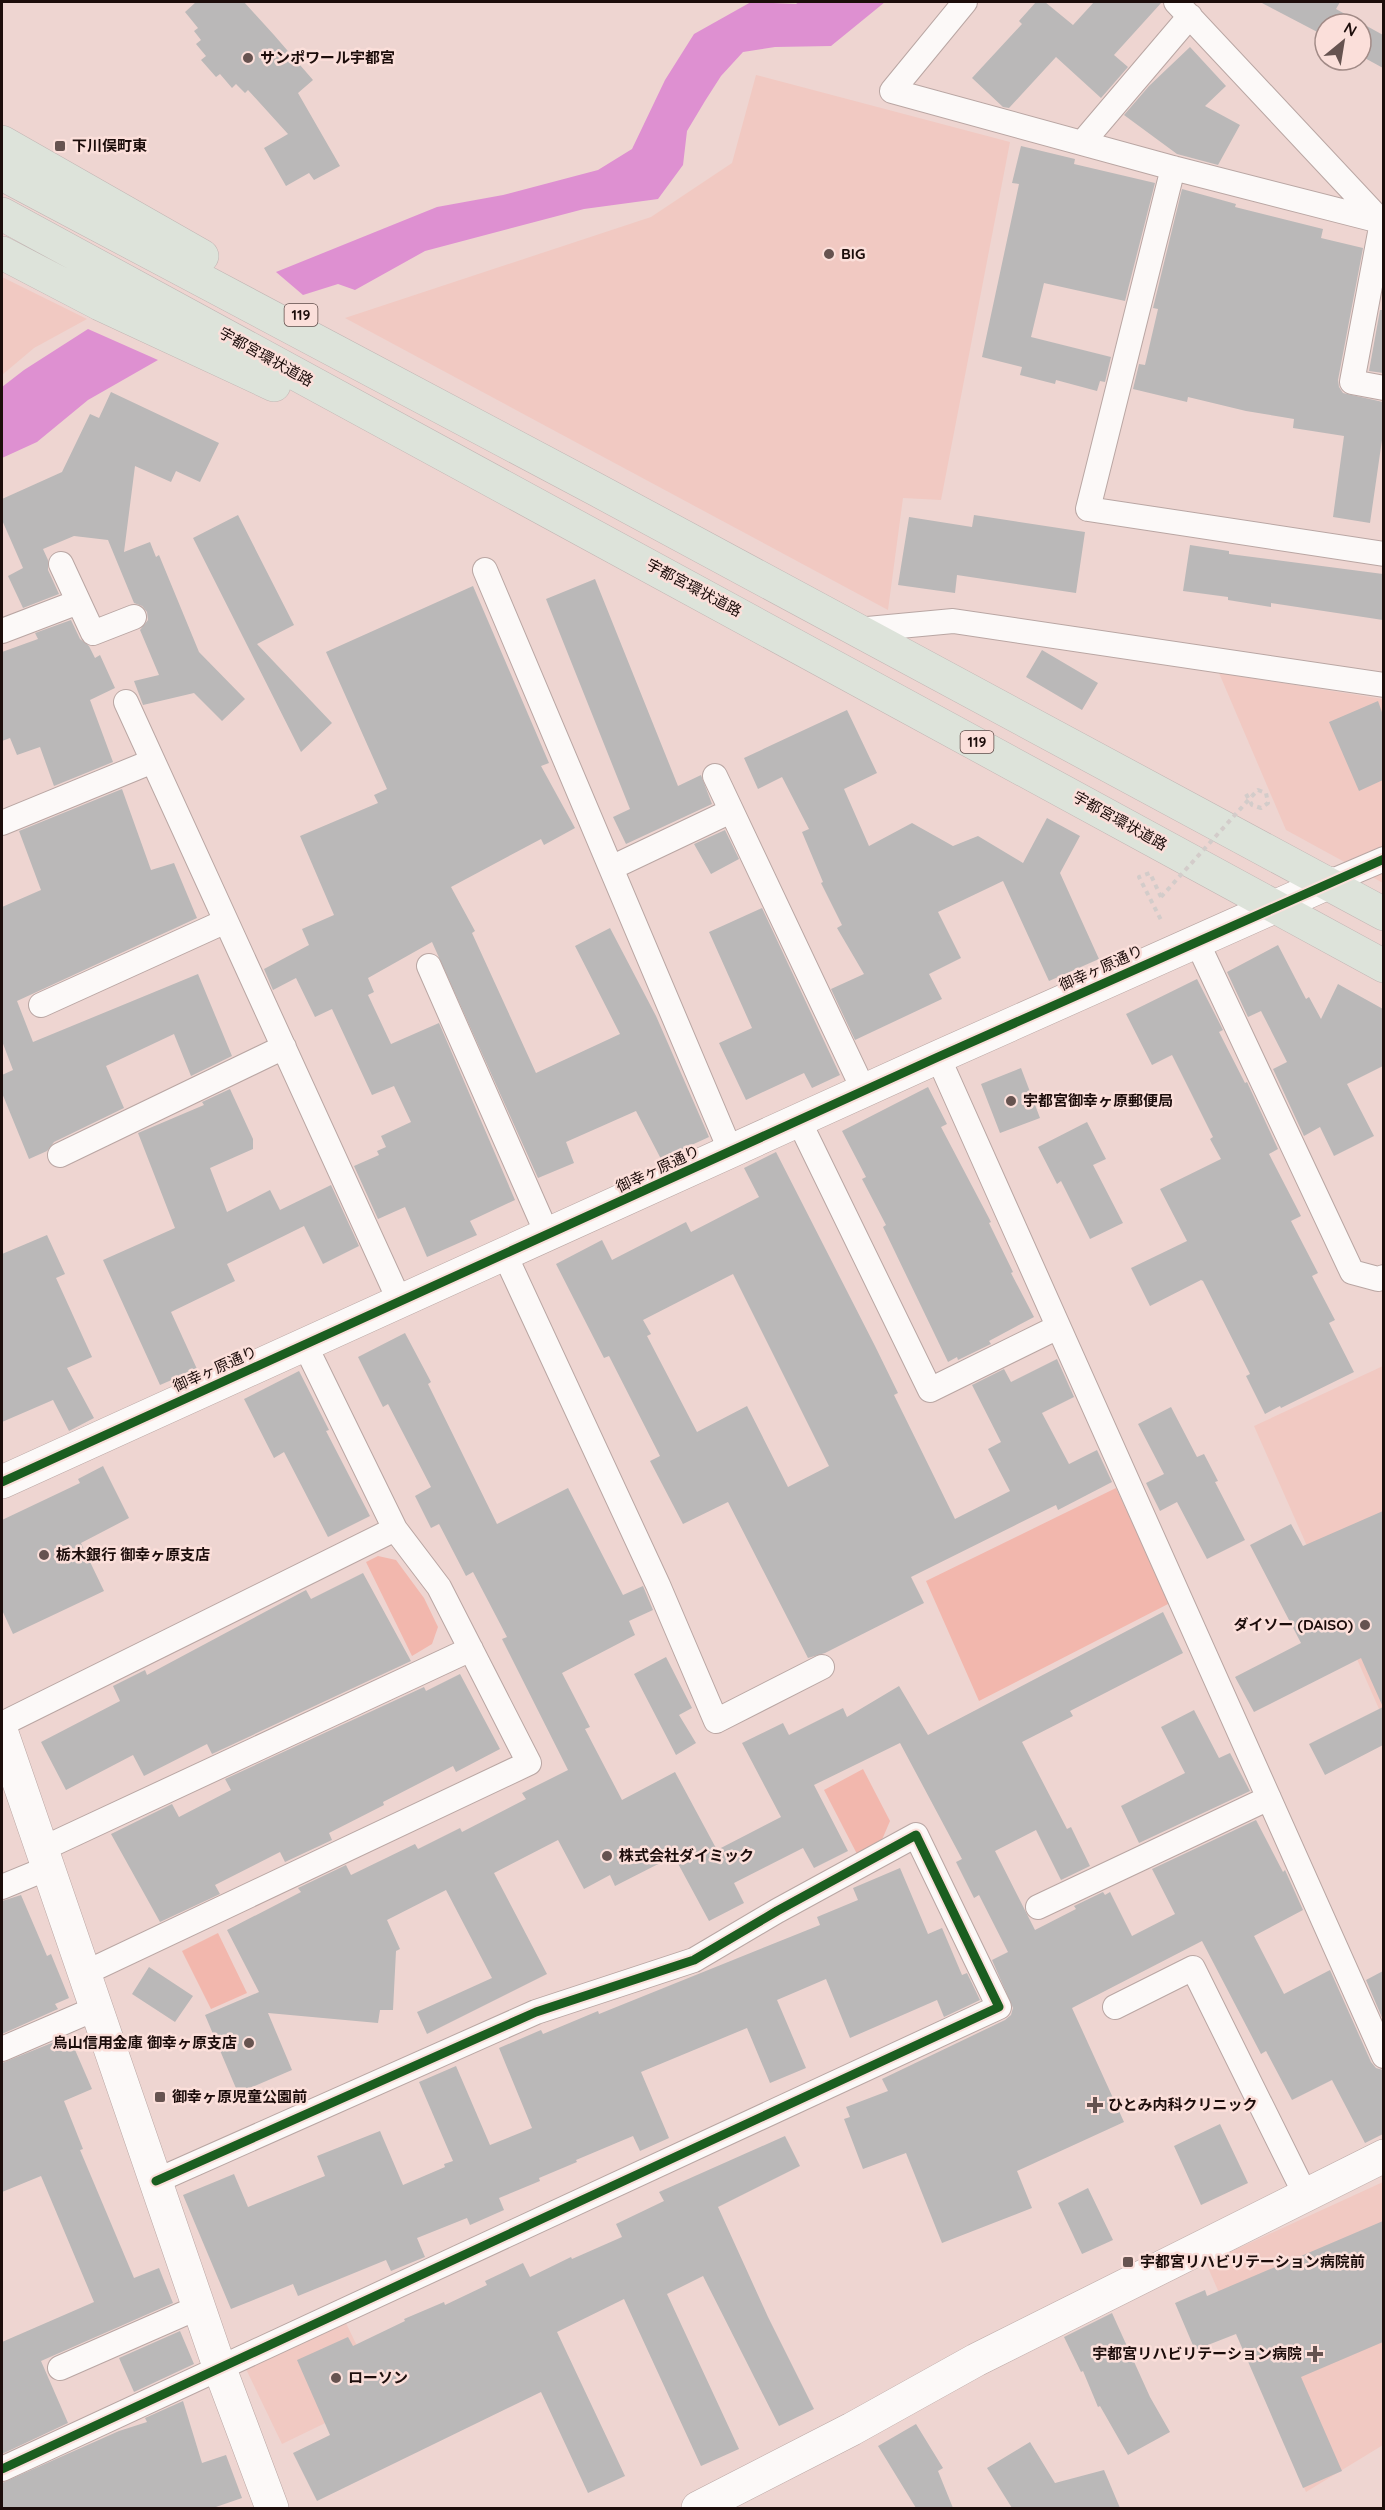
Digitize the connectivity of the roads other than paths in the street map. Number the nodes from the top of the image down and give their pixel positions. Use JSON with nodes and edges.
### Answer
{"nodes":[{"id":1,"x":964,"y":2,"type":"edge"},
{"id":2,"x":1183,"y":9,"type":"edge"},
{"id":3,"x":2,"y":142,"type":"edge"},
{"id":4,"x":1082,"y":143,"type":"junction"},
{"id":5,"x":1173,"y":168,"type":"junction"},
{"id":6,"x":2,"y":174,"type":"edge"},
{"id":7,"x":2,"y":214,"type":"edge"},
{"id":8,"x":1383,"y":222,"type":"edge"},
{"id":9,"x":2,"y":253,"type":"edge"},
{"id":10,"x":1383,"y":388,"type":"edge"},
{"id":11,"x":598,"y":491,"type":"junction"},
{"id":12,"x":569,"y":523,"type":"junction"},
{"id":13,"x":1383,"y":554,"type":"edge"},
{"id":14,"x":61,"y":564,"type":"dead end"},
{"id":15,"x":485,"y":570,"type":"dead end"},
{"id":16,"x":78,"y":602,"type":"junction"},
{"id":17,"x":134,"y":617,"type":"dead end"},
{"id":18,"x":857,"y":630,"type":"junction"},
{"id":19,"x":2,"y":631,"type":"edge"},
{"id":20,"x":1383,"y":685,"type":"edge"},
{"id":21,"x":126,"y":702,"type":"dead end"},
{"id":22,"x":153,"y":761,"type":"junction"},
{"id":23,"x":715,"y":776,"type":"dead end"},
{"id":24,"x":731,"y":811,"type":"junction"},
{"id":25,"x":2,"y":823,"type":"edge"},
{"id":26,"x":1383,"y":859,"type":"edge"},
{"id":27,"x":611,"y":868,"type":"junction"},
{"id":28,"x":1328,"y":883,"type":"junction"},
{"id":29,"x":1277,"y":907,"type":"junction"},
{"id":30,"x":1383,"y":914,"type":"edge"},
{"id":31,"x":226,"y":921,"type":"junction"},
{"id":32,"x":1197,"y":942,"type":"junction"},
{"id":33,"x":429,"y":966,"type":"dead end"},
{"id":34,"x":1383,"y":966,"type":"edge"},
{"id":35,"x":41,"y":1005,"type":"dead end"},
{"id":36,"x":284,"y":1047,"type":"junction"},
{"id":37,"x":938,"y":1057,"type":"junction"},
{"id":38,"x":864,"y":1091,"type":"junction"},
{"id":39,"x":799,"y":1121,"type":"junction"},
{"id":40,"x":731,"y":1152,"type":"junction"},
{"id":41,"x":60,"y":1155,"type":"dead end"},
{"id":42,"x":548,"y":1236,"type":"junction"},
{"id":43,"x":505,"y":1255,"type":"junction"},
{"id":44,"x":1383,"y":1277,"type":"edge"},
{"id":45,"x":400,"y":1302,"type":"junction"},
{"id":46,"x":1058,"y":1327,"type":"junction"},
{"id":47,"x":305,"y":1345,"type":"junction"},
{"id":48,"x":2,"y":1482,"type":"edge"},
{"id":49,"x":395,"y":1529,"type":"junction"},
{"id":50,"x":471,"y":1649,"type":"junction"},
{"id":51,"x":822,"y":1667,"type":"dead end"},
{"id":52,"x":2,"y":1724,"type":"edge"},
{"id":53,"x":2,"y":1733,"type":"edge"},
{"id":54,"x":1269,"y":1798,"type":"junction"},
{"id":55,"x":45,"y":1858,"type":"junction"},
{"id":56,"x":2,"y":1887,"type":"edge"},
{"id":57,"x":1038,"y":1907,"type":"dead end"},
{"id":58,"x":85,"y":1973,"type":"junction"},
{"id":59,"x":1115,"y":2007,"type":"dead end"},
{"id":60,"x":97,"y":2008,"type":"junction"},
{"id":61,"x":2,"y":2049,"type":"edge"},
{"id":62,"x":1383,"y":2056,"type":"edge"},
{"id":63,"x":1383,"y":2156,"type":"edge"},
{"id":64,"x":156,"y":2181,"type":"junction"},
{"id":65,"x":1305,"y":2194,"type":"junction"},
{"id":66,"x":199,"y":2307,"type":"junction"},
{"id":67,"x":60,"y":2368,"type":"dead end"},
{"id":68,"x":220,"y":2369,"type":"junction"},
{"id":69,"x":2,"y":2469,"type":"edge"},
{"id":70,"x":272,"y":2508,"type":"edge"},
{"id":71,"x":698,"y":2508,"type":"edge"}],
"edges":[{"from":1,"to":4,"type":"street"},
{"from":2,"to":4,"type":"street"},
{"from":2,"to":8,"type":"street"},
{"from":3,"to":11,"type":"highway","number":"119"},
{"from":4,"to":5,"type":"street"},
{"from":5,"to":8,"type":"street"},
{"from":5,"to":13,"type":"street"},
{"from":6,"to":11,"type":"highway","number":"119"},
{"from":7,"to":12,"type":"highway","name":"宇都宮環状道路","number":"119"},
{"from":8,"to":10,"type":"street"},
{"from":9,"to":12,"type":"highway","number":"119"},
{"from":11,"to":18,"type":"highway","number":"119"},
{"from":12,"to":29,"type":"highway","name":"宇都宮環状道路","number":"119"},
{"from":14,"to":16,"type":"street"},
{"from":15,"to":27,"type":"street"},
{"from":16,"to":17,"type":"street"},
{"from":16,"to":19,"type":"street"},
{"from":18,"to":20,"type":"street"},
{"from":18,"to":28,"type":"highway","number":"119"},
{"from":21,"to":22,"type":"street"},
{"from":22,"to":25,"type":"street"},
{"from":22,"to":31,"type":"street"},
{"from":23,"to":24,"type":"street"},
{"from":24,"to":27,"type":"street"},
{"from":24,"to":38,"type":"street"},
{"from":26,"to":28,"type":"street"},
{"from":27,"to":40,"type":"street"},
{"from":28,"to":29,"type":"street","name":"御幸ヶ原通り"},
{"from":28,"to":30,"type":"highway","number":"119"},
{"from":29,"to":32,"type":"street","name":"御幸ヶ原通り"},
{"from":29,"to":34,"type":"highway","name":"宇都宮環状道路","number":"119"},
{"from":31,"to":35,"type":"street"},
{"from":31,"to":36,"type":"street"},
{"from":32,"to":37,"type":"street","name":"御幸ヶ原通り"},
{"from":32,"to":44,"type":"street"},
{"from":33,"to":42,"type":"street"},
{"from":36,"to":41,"type":"street"},
{"from":36,"to":45,"type":"street"},
{"from":37,"to":38,"type":"street","name":"御幸ヶ原通り"},
{"from":37,"to":46,"type":"street"},
{"from":38,"to":39,"type":"street","name":"御幸ヶ原通り"},
{"from":39,"to":40,"type":"street","name":"御幸ヶ原通り"},
{"from":39,"to":46,"type":"street"},
{"from":40,"to":42,"type":"street","name":"御幸ヶ原通り"},
{"from":42,"to":43,"type":"street","name":"御幸ヶ原通り"},
{"from":43,"to":45,"type":"street","name":"御幸ヶ原通り"},
{"from":43,"to":51,"type":"street"},
{"from":45,"to":47,"type":"street","name":"御幸ヶ原通り"},
{"from":46,"to":54,"type":"street"},
{"from":47,"to":48,"type":"street","name":"御幸ヶ原通り"},
{"from":47,"to":49,"type":"street"},
{"from":49,"to":50,"type":"street"},
{"from":49,"to":52,"type":"street"},
{"from":50,"to":55,"type":"street"},
{"from":50,"to":58,"type":"street"},
{"from":53,"to":55,"type":"street"},
{"from":54,"to":57,"type":"street"},
{"from":54,"to":62,"type":"street"},
{"from":55,"to":56,"type":"street"},
{"from":55,"to":58,"type":"street"},
{"from":58,"to":60,"type":"street"},
{"from":59,"to":65,"type":"street"},
{"from":60,"to":61,"type":"street"},
{"from":60,"to":64,"type":"street"},
{"from":63,"to":65,"type":"street"},
{"from":64,"to":66,"type":"street"},
{"from":64,"to":68,"type":"street"},
{"from":65,"to":71,"type":"street"},
{"from":66,"to":67,"type":"street"},
{"from":66,"to":68,"type":"street"},
{"from":68,"to":69,"type":"street"},
{"from":68,"to":70,"type":"street"}]}
